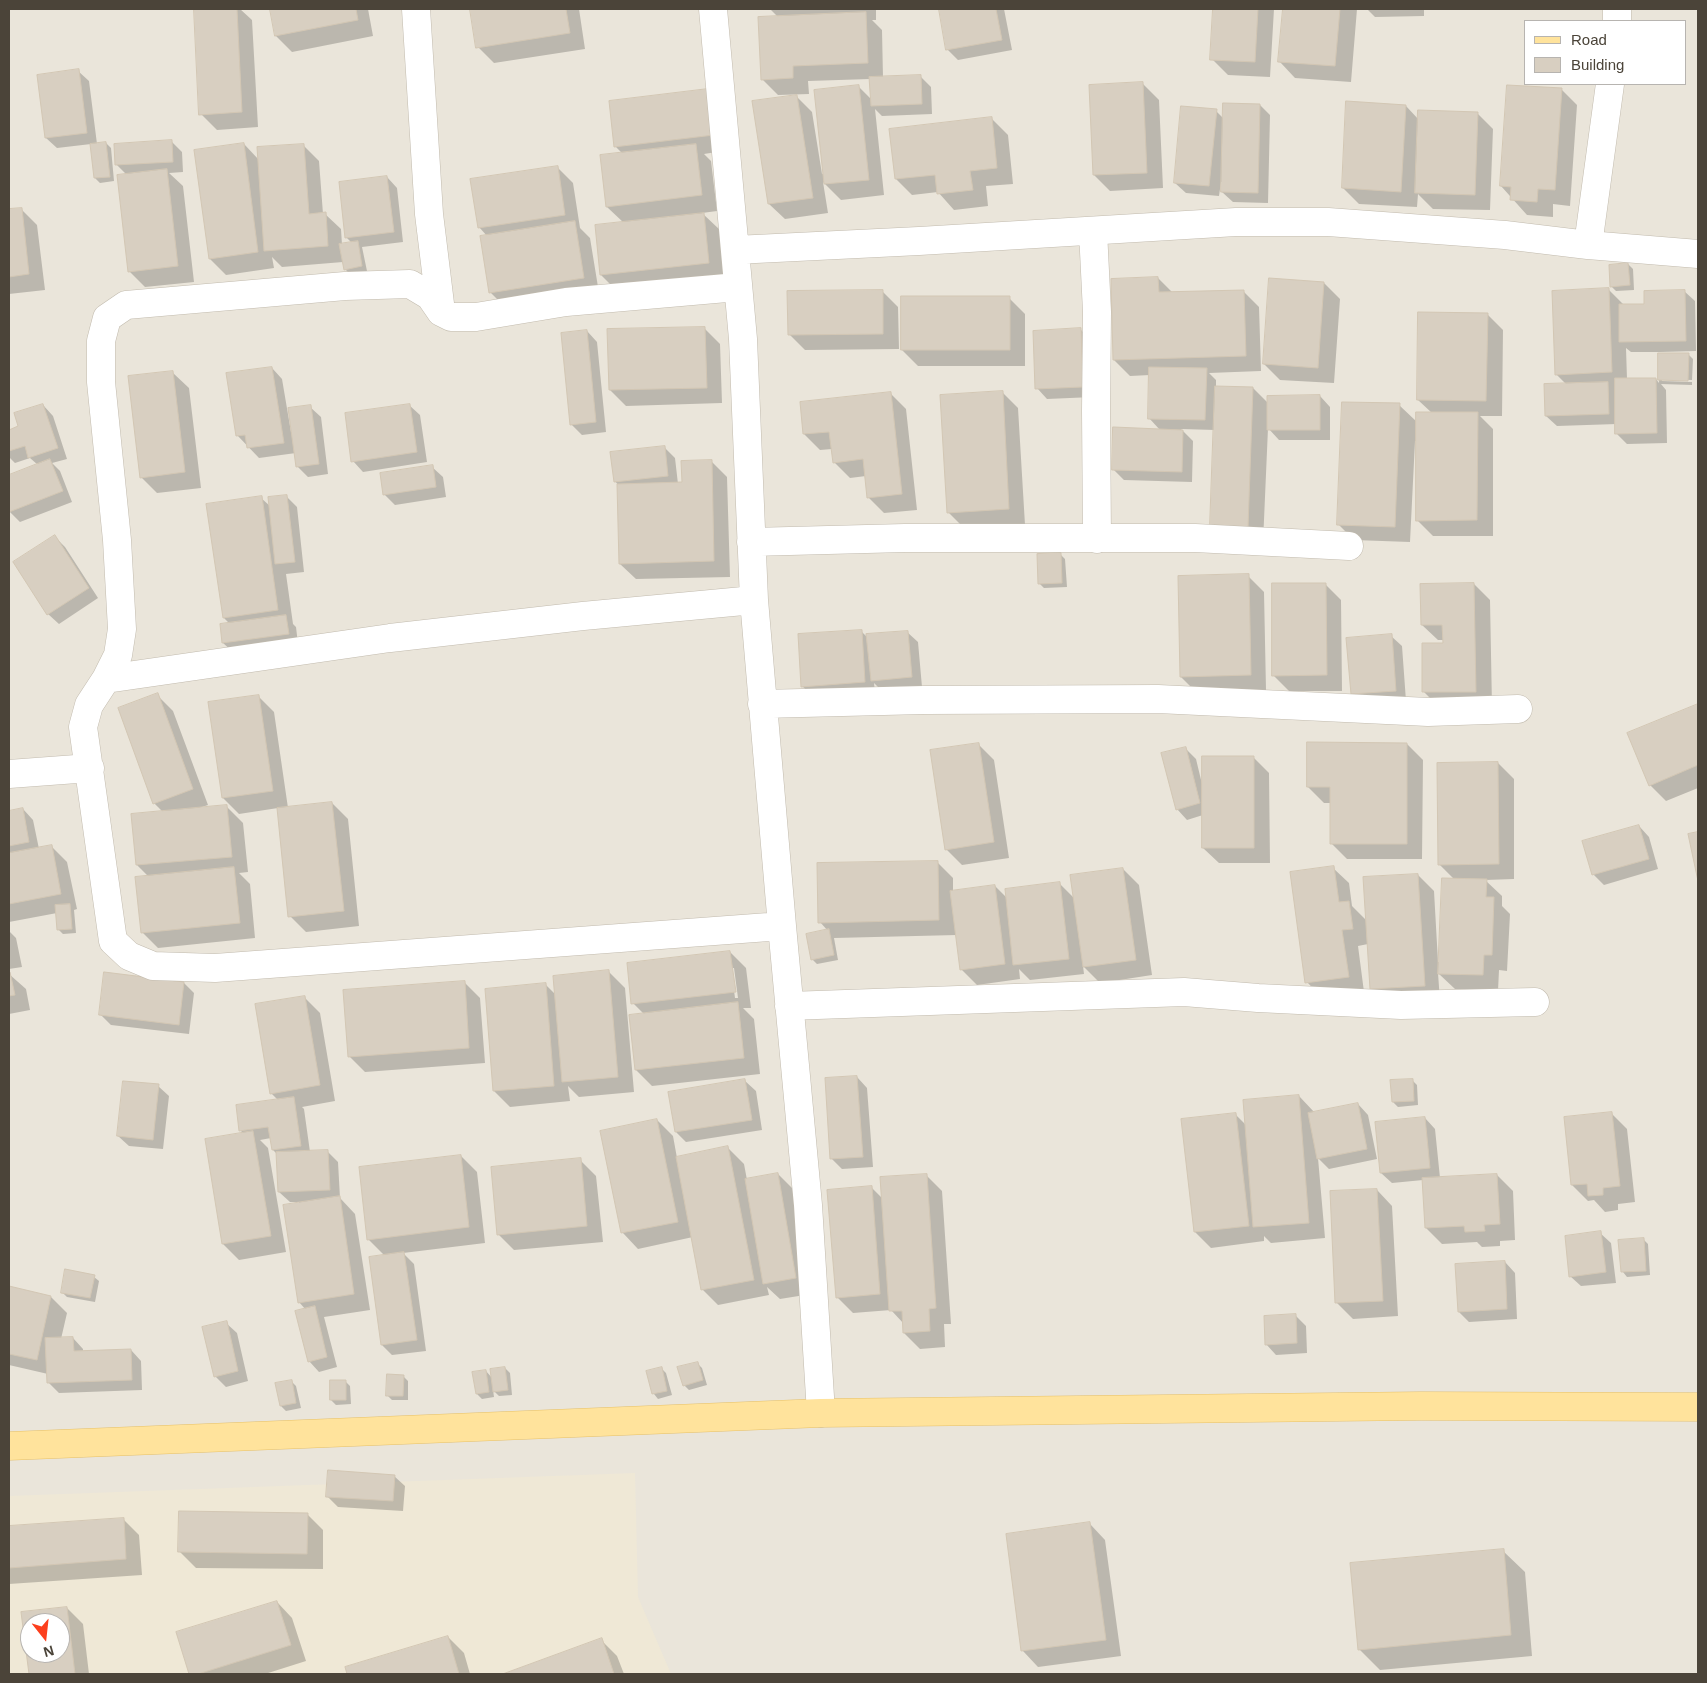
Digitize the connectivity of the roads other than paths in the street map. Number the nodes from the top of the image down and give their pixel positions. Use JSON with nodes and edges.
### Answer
{"nodes":[{"id":1,"x":416,"y":9,"type":"edge"},
{"id":2,"x":713,"y":9,"type":"edge"},
{"id":3,"x":1610,"y":85,"type":"edge"},
{"id":4,"x":1093,"y":231,"type":"junction"},
{"id":5,"x":1588,"y":245,"type":"junction"},
{"id":6,"x":735,"y":250,"type":"junction"},
{"id":7,"x":1698,"y":254,"type":"edge"},
{"id":8,"x":738,"y":287,"type":"junction"},
{"id":9,"x":441,"y":312,"type":"junction"},
{"id":10,"x":1097,"y":539,"type":"junction"},
{"id":11,"x":751,"y":542,"type":"junction"},
{"id":12,"x":1349,"y":546,"type":"dead end"},
{"id":13,"x":754,"y":600,"type":"junction"},
{"id":14,"x":106,"y":679,"type":"junction"},
{"id":15,"x":762,"y":704,"type":"junction"},
{"id":16,"x":1518,"y":709,"type":"dead end"},
{"id":17,"x":90,"y":768,"type":"junction"},
{"id":18,"x":9,"y":774,"type":"edge"},
{"id":19,"x":782,"y":926,"type":"junction"},
{"id":20,"x":1534,"y":1002,"type":"dead end"},
{"id":21,"x":789,"y":1006,"type":"junction"},
{"id":22,"x":1698,"y":1407,"type":"edge"},
{"id":23,"x":821,"y":1413,"type":"junction"},
{"id":24,"x":9,"y":1446,"type":"edge"}],
"edges":[{"from":1,"to":9,"type":"street"},
{"from":2,"to":6,"type":"street"},
{"from":3,"to":5,"type":"street"},
{"from":4,"to":5,"type":"street"},
{"from":4,"to":6,"type":"street"},
{"from":4,"to":10,"type":"street"},
{"from":5,"to":7,"type":"street"},
{"from":6,"to":8,"type":"street"},
{"from":8,"to":9,"type":"street"},
{"from":8,"to":11,"type":"street"},
{"from":9,"to":14,"type":"street"},
{"from":10,"to":11,"type":"street"},
{"from":10,"to":12,"type":"street"},
{"from":11,"to":13,"type":"street"},
{"from":13,"to":14,"type":"street"},
{"from":13,"to":15,"type":"street"},
{"from":14,"to":17,"type":"street"},
{"from":15,"to":16,"type":"street"},
{"from":15,"to":19,"type":"street"},
{"from":17,"to":18,"type":"street"},
{"from":17,"to":19,"type":"street"},
{"from":19,"to":21,"type":"street"},
{"from":20,"to":21,"type":"street"},
{"from":21,"to":23,"type":"street"},
{"from":22,"to":23,"type":"main road"},
{"from":23,"to":24,"type":"main road"}]}
